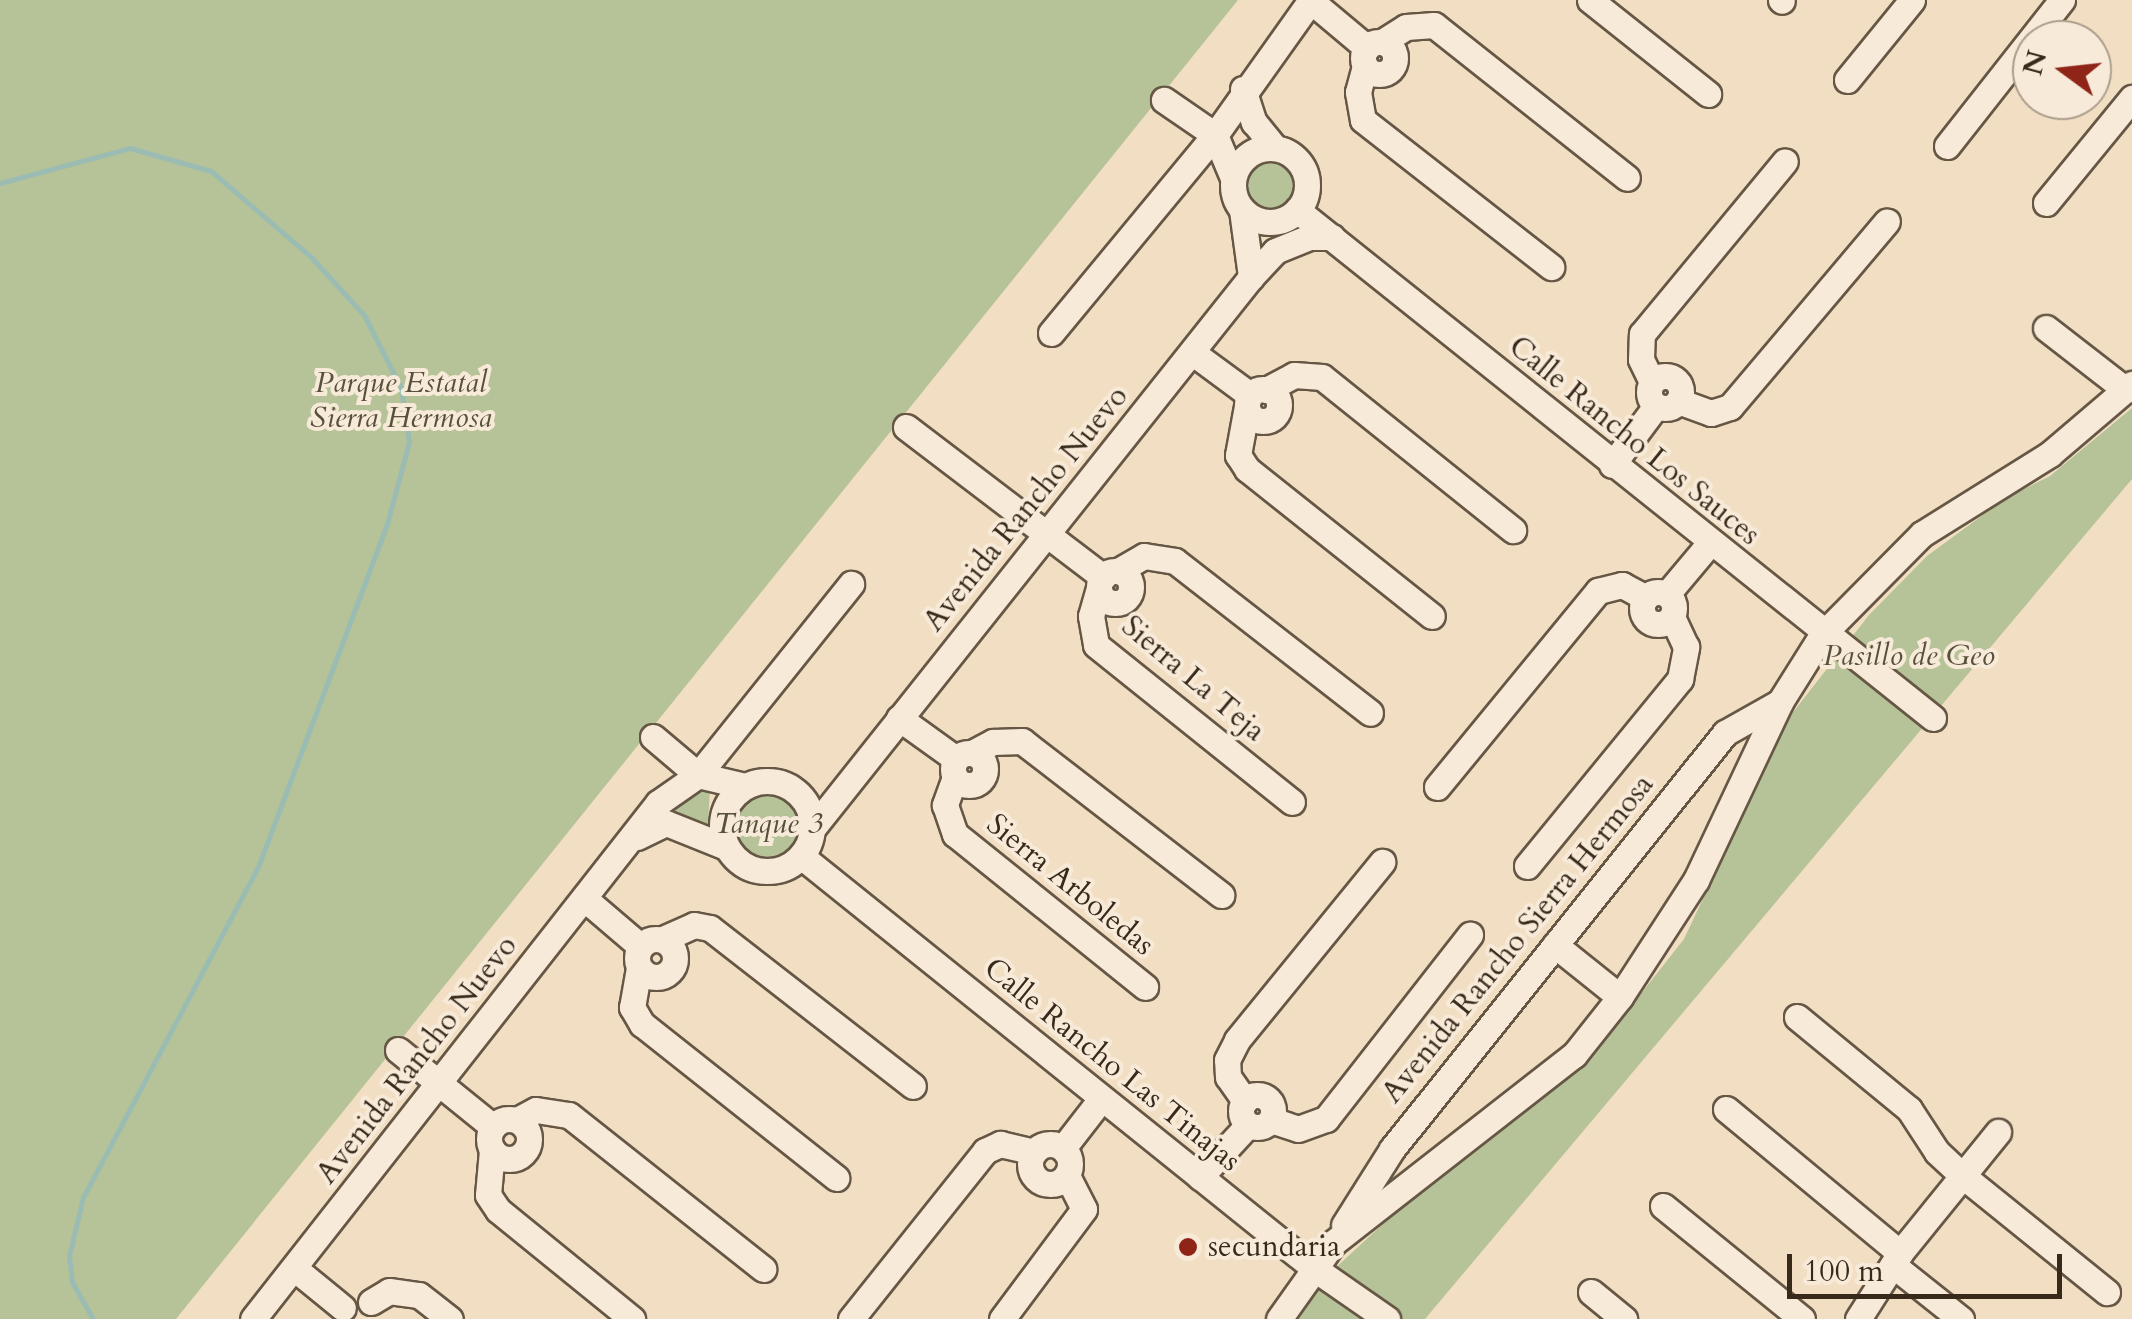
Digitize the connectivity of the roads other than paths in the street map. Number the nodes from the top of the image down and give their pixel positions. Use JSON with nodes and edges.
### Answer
{"nodes":[{"id":1,"x":1590,"y":0,"type":"edge"},
{"id":2,"x":1912,"y":0,"type":"edge"},
{"id":3,"x":2062,"y":0,"type":"edge"},
{"id":4,"x":1311,"y":1,"type":"edge"},
{"id":5,"x":1371,"y":52,"type":"junction"},
{"id":6,"x":1848,"y":80,"type":"dead end"},
{"id":7,"x":1243,"y":89,"type":"junction"},
{"id":8,"x":1708,"y":94,"type":"dead end"},
{"id":9,"x":2132,"y":98,"type":"edge"},
{"id":10,"x":1164,"y":100,"type":"dead end"},
{"id":11,"x":1215,"y":135,"type":"junction"},
{"id":12,"x":1946,"y":146,"type":"dead end"},
{"id":13,"x":1275,"y":148,"type":"junction"},
{"id":14,"x":1785,"y":161,"type":"dead end"},
{"id":15,"x":1233,"y":178,"type":"junction"},
{"id":16,"x":1627,"y":178,"type":"dead end"},
{"id":17,"x":2046,"y":204,"type":"dead end"},
{"id":18,"x":1242,"y":210,"type":"junction"},
{"id":19,"x":1291,"y":215,"type":"junction"},
{"id":20,"x":1886,"y":221,"type":"dead end"},
{"id":21,"x":1332,"y":237,"type":"junction"},
{"id":22,"x":1275,"y":251,"type":"junction"},
{"id":23,"x":1551,"y":267,"type":"dead end"},
{"id":24,"x":1251,"y":277,"type":"junction"},
{"id":25,"x":2046,"y":328,"type":"dead end"},
{"id":26,"x":1051,"y":333,"type":"dead end"},
{"id":27,"x":1193,"y":354,"type":"junction"},
{"id":28,"x":2129,"y":387,"type":"edge"},
{"id":29,"x":1662,"y":396,"type":"junction"},
{"id":30,"x":1254,"y":397,"type":"junction"},
{"id":31,"x":906,"y":427,"type":"dead end"},
{"id":32,"x":1612,"y":465,"type":"junction"},
{"id":33,"x":1513,"y":530,"type":"dead end"},
{"id":34,"x":1046,"y":535,"type":"junction"},
{"id":35,"x":1709,"y":544,"type":"junction"},
{"id":36,"x":1107,"y":578,"type":"junction"},
{"id":37,"x":851,"y":584,"type":"dead end"},
{"id":38,"x":1662,"y":603,"type":"junction"},
{"id":39,"x":1432,"y":616,"type":"dead end"},
{"id":40,"x":1822,"y":635,"type":"junction"},
{"id":41,"x":1780,"y":702,"type":"junction"},
{"id":42,"x":1370,"y":713,"type":"dead end"},
{"id":43,"x":899,"y":718,"type":"junction"},
{"id":44,"x":1933,"y":718,"type":"dead end"},
{"id":45,"x":653,"y":736,"type":"dead end"},
{"id":46,"x":961,"y":763,"type":"junction"},
{"id":47,"x":698,"y":775,"type":"junction"},
{"id":48,"x":851,"y":783,"type":"junction"},
{"id":49,"x":745,"y":786,"type":"junction"},
{"id":50,"x":1437,"y":787,"type":"dead end"},
{"id":51,"x":799,"y":794,"type":"junction"},
{"id":52,"x":1292,"y":802,"type":"dead end"},
{"id":53,"x":812,"y":829,"type":"junction"},
{"id":54,"x":632,"y":840,"type":"junction"},
{"id":55,"x":726,"y":847,"type":"junction"},
{"id":56,"x":801,"y":856,"type":"junction"},
{"id":57,"x":1382,"y":862,"type":"dead end"},
{"id":58,"x":1527,"y":866,"type":"dead end"},
{"id":59,"x":1221,"y":895,"type":"dead end"},
{"id":60,"x":585,"y":899,"type":"junction"},
{"id":61,"x":1470,"y":935,"type":"dead end"},
{"id":62,"x":1556,"y":944,"type":"junction"},
{"id":63,"x":647,"y":951,"type":"junction"},
{"id":64,"x":1145,"y":987,"type":"dead end"},
{"id":65,"x":1620,"y":997,"type":"junction"},
{"id":66,"x":1797,"y":1018,"type":"dead end"},
{"id":67,"x":398,"y":1050,"type":"dead end"},
{"id":68,"x":441,"y":1084,"type":"junction"},
{"id":69,"x":913,"y":1086,"type":"dead end"},
{"id":70,"x":1101,"y":1099,"type":"junction"},
{"id":71,"x":1726,"y":1109,"type":"dead end"},
{"id":72,"x":1254,"y":1115,"type":"junction"},
{"id":73,"x":501,"y":1132,"type":"junction"},
{"id":74,"x":1998,"y":1132,"type":"dead end"},
{"id":75,"x":1063,"y":1148,"type":"junction"},
{"id":76,"x":1034,"y":1152,"type":"junction"},
{"id":77,"x":1067,"y":1175,"type":"junction"},
{"id":78,"x":1963,"y":1176,"type":"junction"},
{"id":79,"x":1200,"y":1177,"type":"junction"},
{"id":80,"x":836,"y":1178,"type":"dead end"},
{"id":81,"x":1663,"y":1206,"type":"dead end"},
{"id":82,"x":1333,"y":1243,"type":"junction"},
{"id":83,"x":1896,"y":1259,"type":"junction"},
{"id":84,"x":294,"y":1268,"type":"junction"},
{"id":85,"x":763,"y":1269,"type":"dead end"},
{"id":86,"x":1315,"y":1270,"type":"junction"},
{"id":87,"x":1591,"y":1292,"type":"dead end"},
{"id":88,"x":2107,"y":1292,"type":"dead end"},
{"id":89,"x":376,"y":1311,"type":"edge"},
{"id":90,"x":341,"y":1314,"type":"edge"},
{"id":91,"x":252,"y":1319,"type":"edge"},
{"id":92,"x":450,"y":1319,"type":"edge"},
{"id":93,"x":632,"y":1319,"type":"edge"},
{"id":94,"x":851,"y":1319,"type":"edge"},
{"id":95,"x":1002,"y":1319,"type":"edge"},
{"id":96,"x":1279,"y":1319,"type":"edge"},
{"id":97,"x":1387,"y":1319,"type":"edge"},
{"id":98,"x":1624,"y":1319,"type":"edge"},
{"id":99,"x":1802,"y":1319,"type":"edge"},
{"id":100,"x":1858,"y":1319,"type":"edge"},
{"id":101,"x":1960,"y":1319,"type":"edge"}],
"edges":[{"from":1,"to":8,"type":"street"},
{"from":2,"to":6,"type":"street"},
{"from":3,"to":12,"type":"street"},
{"from":4,"to":5,"type":"street"},
{"from":4,"to":7,"type":"street"},
{"from":5,"to":16,"type":"street"},
{"from":5,"to":23,"type":"street"},
{"from":7,"to":11,"type":"street"},
{"from":7,"to":13,"type":"street"},
{"from":9,"to":17,"type":"street"},
{"from":10,"to":11,"type":"street"},
{"from":11,"to":15,"type":"street"},
{"from":11,"to":26,"type":"street"},
{"from":13,"to":15,"type":"street"},
{"from":13,"to":19,"type":"street"},
{"from":14,"to":29,"type":"street"},
{"from":15,"to":18,"type":"street"},
{"from":18,"to":19,"type":"street"},
{"from":18,"to":24,"type":"street"},
{"from":19,"to":21,"type":"street","name":"Calle Rancho Los Sauces"},
{"from":19,"to":22,"type":"street"},
{"from":20,"to":29,"type":"street"},
{"from":21,"to":22,"type":"street"},
{"from":21,"to":32,"type":"street","name":"Calle Rancho Los Sauces"},
{"from":22,"to":24,"type":"street","name":"Avenida Rancho Nuevo"},
{"from":24,"to":27,"type":"street","name":"Avenida Rancho Nuevo"},
{"from":25,"to":28,"type":"street"},
{"from":27,"to":30,"type":"street"},
{"from":27,"to":34,"type":"street","name":"Avenida Rancho Nuevo"},
{"from":28,"to":40,"type":"street","name":"Avenida Rancho Sierra Hermosa"},
{"from":29,"to":32,"type":"street"},
{"from":30,"to":33,"type":"street"},
{"from":30,"to":39,"type":"street"},
{"from":31,"to":34,"type":"street"},
{"from":32,"to":35,"type":"street","name":"Calle Rancho Los Sauces"},
{"from":34,"to":36,"type":"street"},
{"from":34,"to":43,"type":"street","name":"Avenida Rancho Nuevo"},
{"from":35,"to":38,"type":"street"},
{"from":35,"to":40,"type":"street","name":"Calle Rancho Los Sauces"},
{"from":36,"to":42,"type":"street","name":"Sierra La Teja"},
{"from":36,"to":52,"type":"street","name":"Sierra La Teja"},
{"from":37,"to":47,"type":"street","name":"Avenida Rancho Nuevo"},
{"from":38,"to":50,"type":"street"},
{"from":38,"to":58,"type":"street"},
{"from":40,"to":41,"type":"street","name":"Avenida Rancho Sierra Hermosa"},
{"from":40,"to":44,"type":"street","name":"Calle Rancho Los Sauces"},
{"from":41,"to":62,"type":"street","name":"Avenida Rancho Sierra Hermosa"},
{"from":41,"to":65,"type":"street","name":"Avenida Rancho Sierra Hermosa"},
{"from":43,"to":46,"type":"street"},
{"from":43,"to":48,"type":"street","name":"Avenida Rancho Nuevo"},
{"from":45,"to":47,"type":"street"},
{"from":46,"to":59,"type":"street"},
{"from":46,"to":64,"type":"street","name":"Sierra Arboledas"},
{"from":47,"to":49,"type":"street"},
{"from":47,"to":54,"type":"street","name":"Avenida Rancho Nuevo"},
{"from":48,"to":51,"type":"street"},
{"from":48,"to":53,"type":"street","name":"Avenida Rancho Nuevo"},
{"from":49,"to":51,"type":"street"},
{"from":49,"to":55,"type":"street"},
{"from":51,"to":53,"type":"street"},
{"from":53,"to":56,"type":"street"},
{"from":54,"to":55,"type":"street"},
{"from":54,"to":60,"type":"street","name":"Avenida Rancho Nuevo"},
{"from":55,"to":56,"type":"street"},
{"from":56,"to":70,"type":"street","name":"Calle Rancho Las Tinajas"},
{"from":57,"to":72,"type":"street"},
{"from":60,"to":63,"type":"street"},
{"from":60,"to":68,"type":"street","name":"Avenida Rancho Nuevo"},
{"from":61,"to":72,"type":"street"},
{"from":62,"to":65,"type":"street"},
{"from":62,"to":82,"type":"street","name":"Avenida Rancho Sierra Hermosa"},
{"from":63,"to":69,"type":"street"},
{"from":63,"to":80,"type":"street"},
{"from":65,"to":82,"type":"street","name":"Avenida Rancho Sierra Hermosa"},
{"from":66,"to":78,"type":"street"},
{"from":67,"to":68,"type":"street"},
{"from":68,"to":73,"type":"street"},
{"from":68,"to":84,"type":"street","name":"Avenida Rancho Nuevo"},
{"from":70,"to":75,"type":"street"},
{"from":70,"to":79,"type":"street","name":"Calle Rancho Las Tinajas"},
{"from":71,"to":83,"type":"street"},
{"from":72,"to":79,"type":"street"},
{"from":73,"to":85,"type":"street"},
{"from":73,"to":93,"type":"street"},
{"from":74,"to":78,"type":"street"},
{"from":75,"to":76,"type":"street"},
{"from":75,"to":77,"type":"street"},
{"from":76,"to":77,"type":"street"},
{"from":76,"to":94,"type":"street"},
{"from":77,"to":95,"type":"street"},
{"from":78,"to":83,"type":"street"},
{"from":78,"to":88,"type":"street"},
{"from":79,"to":86,"type":"street","name":"Calle Rancho Las Tinajas"},
{"from":81,"to":99,"type":"street"},
{"from":82,"to":86,"type":"street","name":"Avenida Rancho Sierra Hermosa"},
{"from":83,"to":100,"type":"street"},
{"from":83,"to":101,"type":"street"},
{"from":84,"to":90,"type":"street"},
{"from":84,"to":91,"type":"street","name":"Avenida Rancho Nuevo"},
{"from":86,"to":96,"type":"street","name":"Avenida Rancho Sierra Hermosa"},
{"from":86,"to":97,"type":"street","name":"Calle Rancho Las Tinajas"},
{"from":87,"to":98,"type":"street"},
{"from":89,"to":90,"type":"street"},
{"from":89,"to":92,"type":"street"}]}
